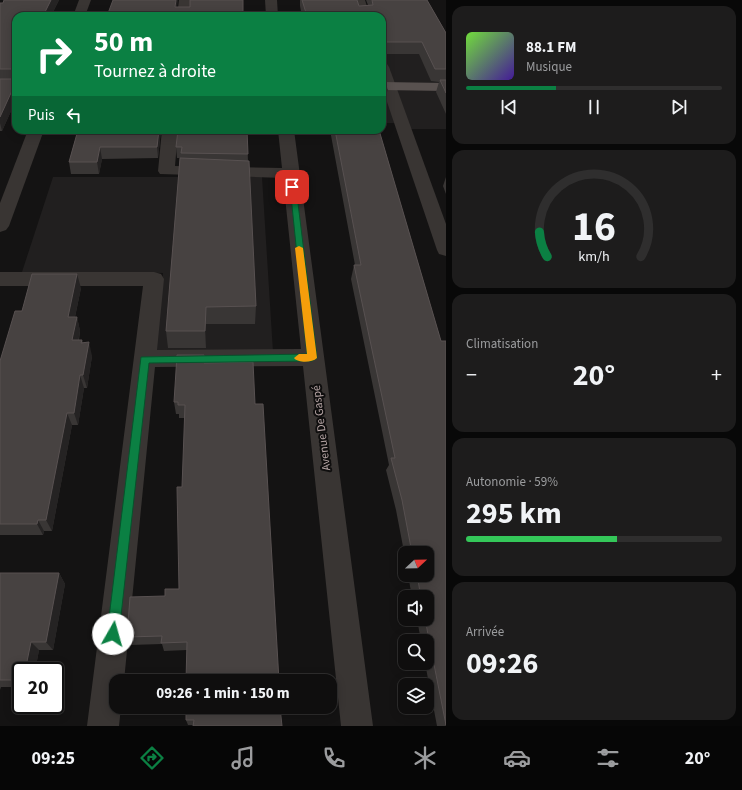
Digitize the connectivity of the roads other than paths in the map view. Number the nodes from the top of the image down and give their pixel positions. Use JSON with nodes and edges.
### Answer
{"nodes":[{"id":1,"x":85,"y":0,"type":"edge"},
{"id":2,"x":185,"y":0,"type":"edge"},
{"id":3,"x":271,"y":0,"type":"edge"},
{"id":4,"x":358,"y":0,"type":"edge"},
{"id":5,"x":80,"y":12,"type":"edge"},
{"id":6,"x":184,"y":12,"type":"edge"},
{"id":7,"x":272,"y":12,"type":"edge"},
{"id":8,"x":362,"y":12,"type":"edge"},
{"id":9,"x":386,"y":86,"type":"edge"},
{"id":10,"x":446,"y":86,"type":"edge"},
{"id":11,"x":386,"y":89,"type":"edge"},
{"id":12,"x":34,"y":134,"type":"edge"},
{"id":13,"x":170,"y":134,"type":"edge"},
{"id":14,"x":286,"y":134,"type":"edge"},
{"id":15,"x":290,"y":173,"type":"junction"},
{"id":16,"x":0,"y":226,"type":"edge"},
{"id":17,"x":446,"y":250,"type":"edge"},
{"id":18,"x":0,"y":279,"type":"edge"},
{"id":19,"x":312,"y":358,"type":"junction"},
{"id":20,"x":144,"y":359,"type":"junction"},
{"id":21,"x":103,"y":726,"type":"edge"},
{"id":22,"x":357,"y":726,"type":"edge"}],
"edges":[{"from":1,"to":5,"type":"street"},
{"from":2,"to":6,"type":"street"},
{"from":3,"to":7,"type":"street"},
{"from":4,"to":8,"type":"street"},
{"from":9,"to":10,"type":"main road"},
{"from":11,"to":17,"type":"street"},
{"from":12,"to":16,"type":"street"},
{"from":13,"to":15,"type":"street"},
{"from":14,"to":15,"type":"street","name":"Avenue De Gaspé"},
{"from":15,"to":19,"type":"street","name":"Avenue De Gaspé"},
{"from":18,"to":20,"type":"street"},
{"from":19,"to":20,"type":"street"},
{"from":19,"to":22,"type":"street","name":"Avenue De Gaspé"},
{"from":20,"to":21,"type":"street"}]}
